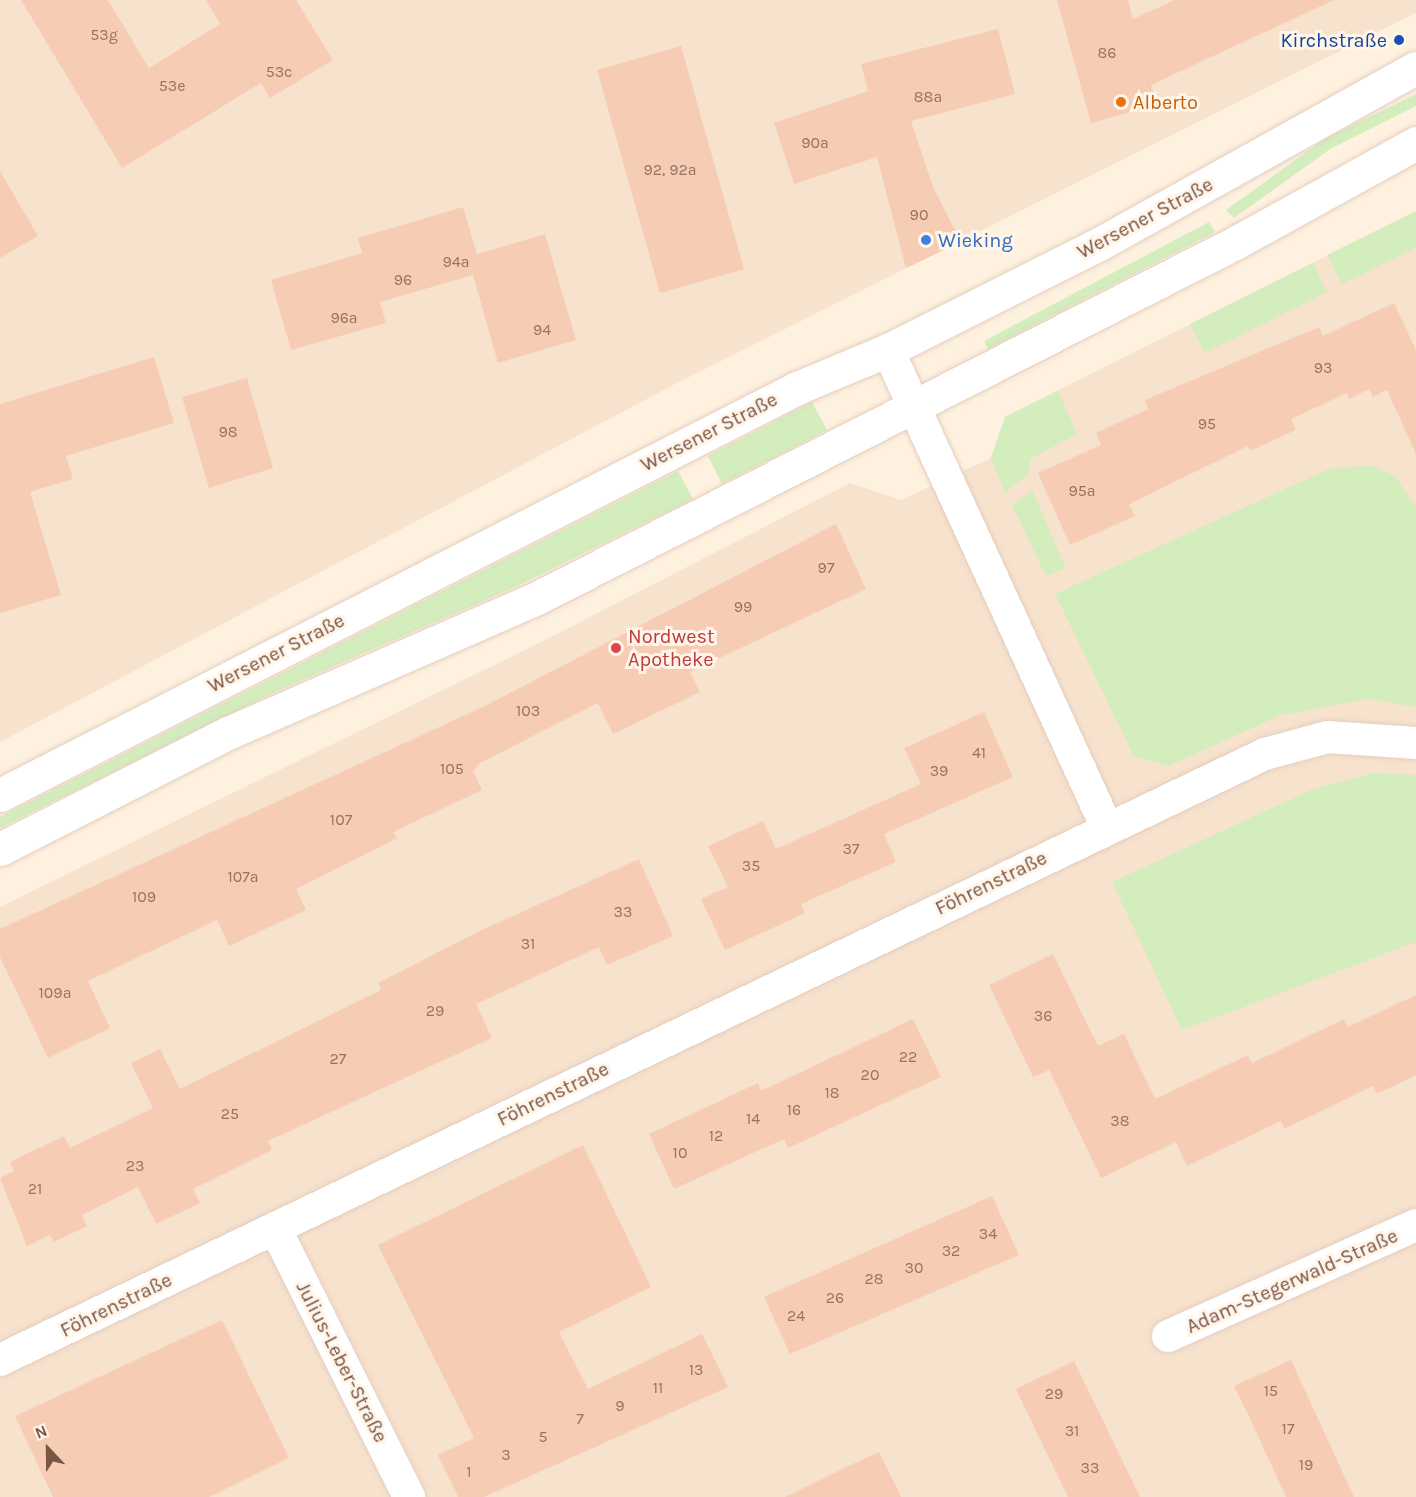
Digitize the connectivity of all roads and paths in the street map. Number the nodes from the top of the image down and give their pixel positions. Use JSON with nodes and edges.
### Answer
{"nodes":[{"id":1,"x":1416,"y":68,"type":"edge"},
{"id":2,"x":1416,"y":143,"type":"edge"},
{"id":3,"x":888,"y":350,"type":"junction"},
{"id":4,"x":914,"y":405,"type":"junction"},
{"id":5,"x":1416,"y":743,"type":"edge"},
{"id":6,"x":0,"y":795,"type":"edge"},
{"id":7,"x":1107,"y":828,"type":"junction"},
{"id":8,"x":0,"y":849,"type":"edge"},
{"id":9,"x":1416,"y":1225,"type":"edge"},
{"id":10,"x":275,"y":1228,"type":"junction"},
{"id":11,"x":1168,"y":1336,"type":"dead end"},
{"id":12,"x":0,"y":1360,"type":"edge"},
{"id":13,"x":409,"y":1497,"type":"edge"}],
"edges":[{"from":1,"to":3,"type":"main road","name":"Wersener Straße"},
{"from":2,"to":4,"type":"main road"},
{"from":3,"to":4,"type":"street"},
{"from":3,"to":6,"type":"main road","name":"Wersener Straße"},
{"from":4,"to":7,"type":"street"},
{"from":4,"to":8,"type":"main road"},
{"from":5,"to":7,"type":"street","name":"Föhrenstraße"},
{"from":7,"to":10,"type":"street","name":"Föhrenstraße"},
{"from":9,"to":11,"type":"street","name":"Adam-Stegerwald-Straße"},
{"from":10,"to":12,"type":"street","name":"Föhrenstraße"},
{"from":10,"to":13,"type":"street","name":"Julius-Leber-Straße"}]}
